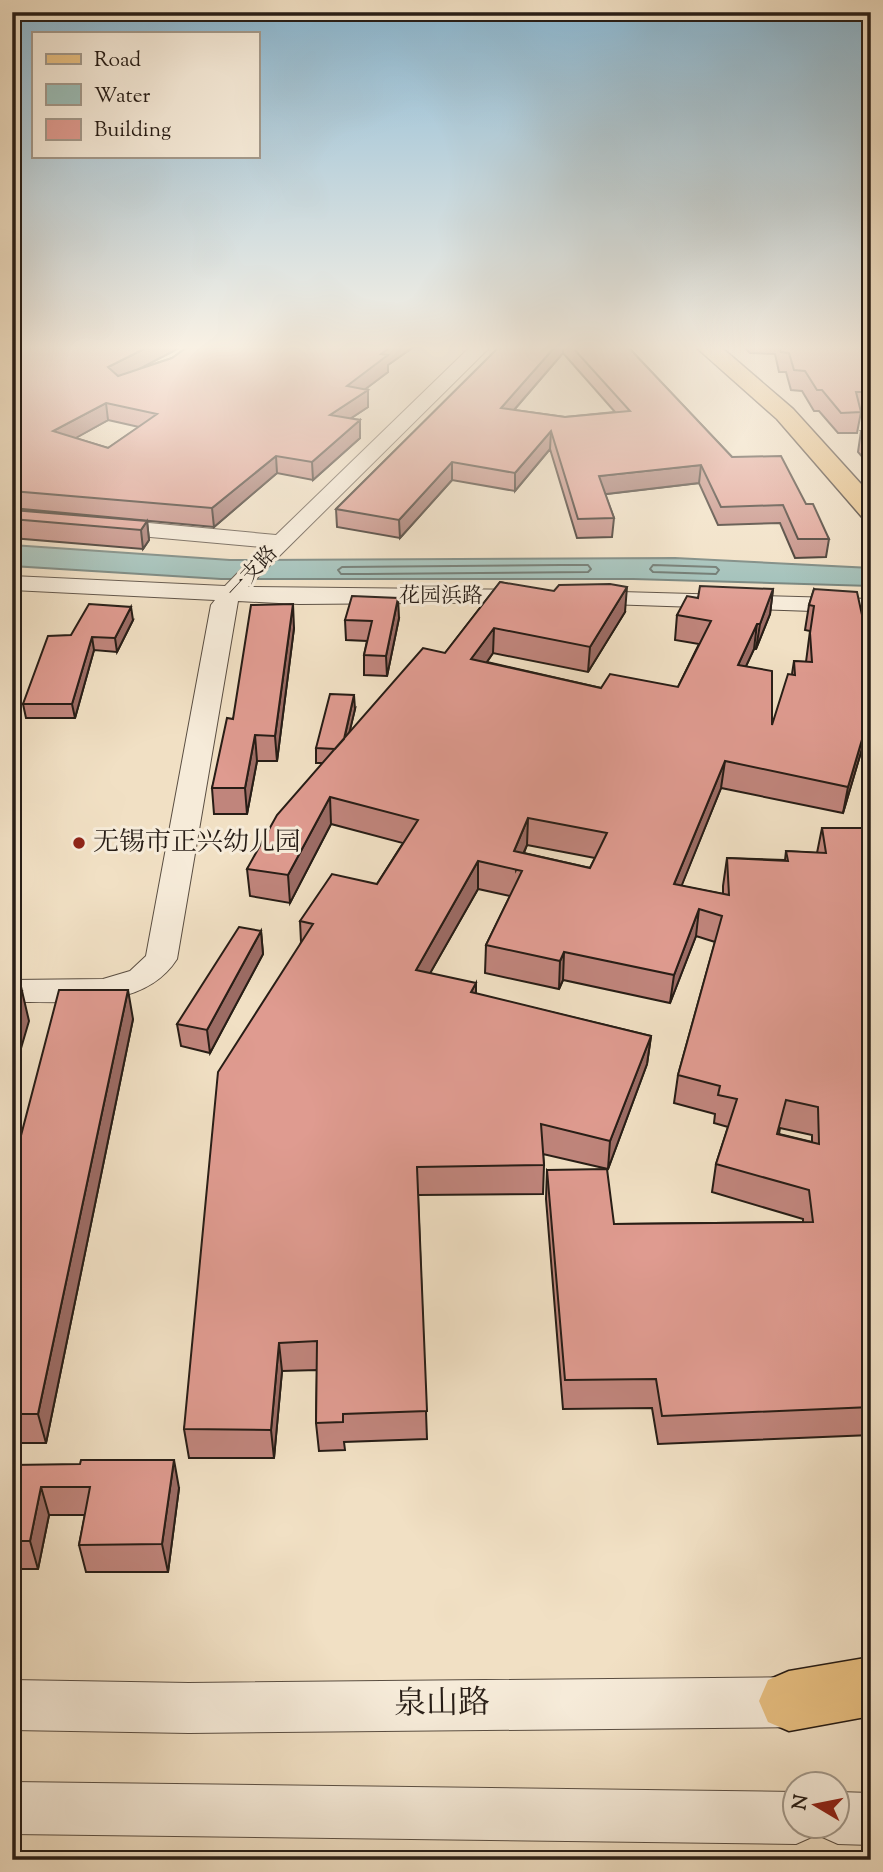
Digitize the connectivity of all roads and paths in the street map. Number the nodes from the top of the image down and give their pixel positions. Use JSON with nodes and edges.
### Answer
{"nodes":[{"id":1,"x":391,"y":435,"type":"edge"},
{"id":2,"x":805,"y":435,"type":"edge"},
{"id":3,"x":871,"y":511,"type":"edge"},
{"id":4,"x":80,"y":524,"type":"edge"},
{"id":5,"x":278,"y":546,"type":"junction"},
{"id":6,"x":12,"y":583,"type":"edge"},
{"id":7,"x":236,"y":588,"type":"junction"},
{"id":8,"x":871,"y":606,"type":"edge"},
{"id":9,"x":12,"y":991,"type":"edge"},
{"id":10,"x":871,"y":1686,"type":"edge"},
{"id":11,"x":789,"y":1701,"type":"junction"},
{"id":12,"x":12,"y":1705,"type":"edge"},
{"id":13,"x":871,"y":1705,"type":"edge"},
{"id":14,"x":12,"y":1808,"type":"edge"},
{"id":15,"x":782,"y":1818,"type":"edge"},
{"id":16,"x":852,"y":1818,"type":"edge"},
{"id":17,"x":871,"y":1819,"type":"edge"}],
"edges":[{"from":1,"to":5,"type":"street","name":"一支路"},
{"from":2,"to":3,"type":"main road"},
{"from":4,"to":5,"type":"street"},
{"from":5,"to":7,"type":"street","name":"一支路"},
{"from":6,"to":7,"type":"street","name":"花园浜路"},
{"from":7,"to":8,"type":"street","name":"花园浜路"},
{"from":7,"to":9,"type":"street","name":"一支路"},
{"from":10,"to":11,"type":"main road"},
{"from":11,"to":12,"type":"street","name":"泉山路"},
{"from":11,"to":13,"type":"street","name":"泉山路"},
{"from":14,"to":15,"type":"street"},
{"from":16,"to":17,"type":"street"}]}
